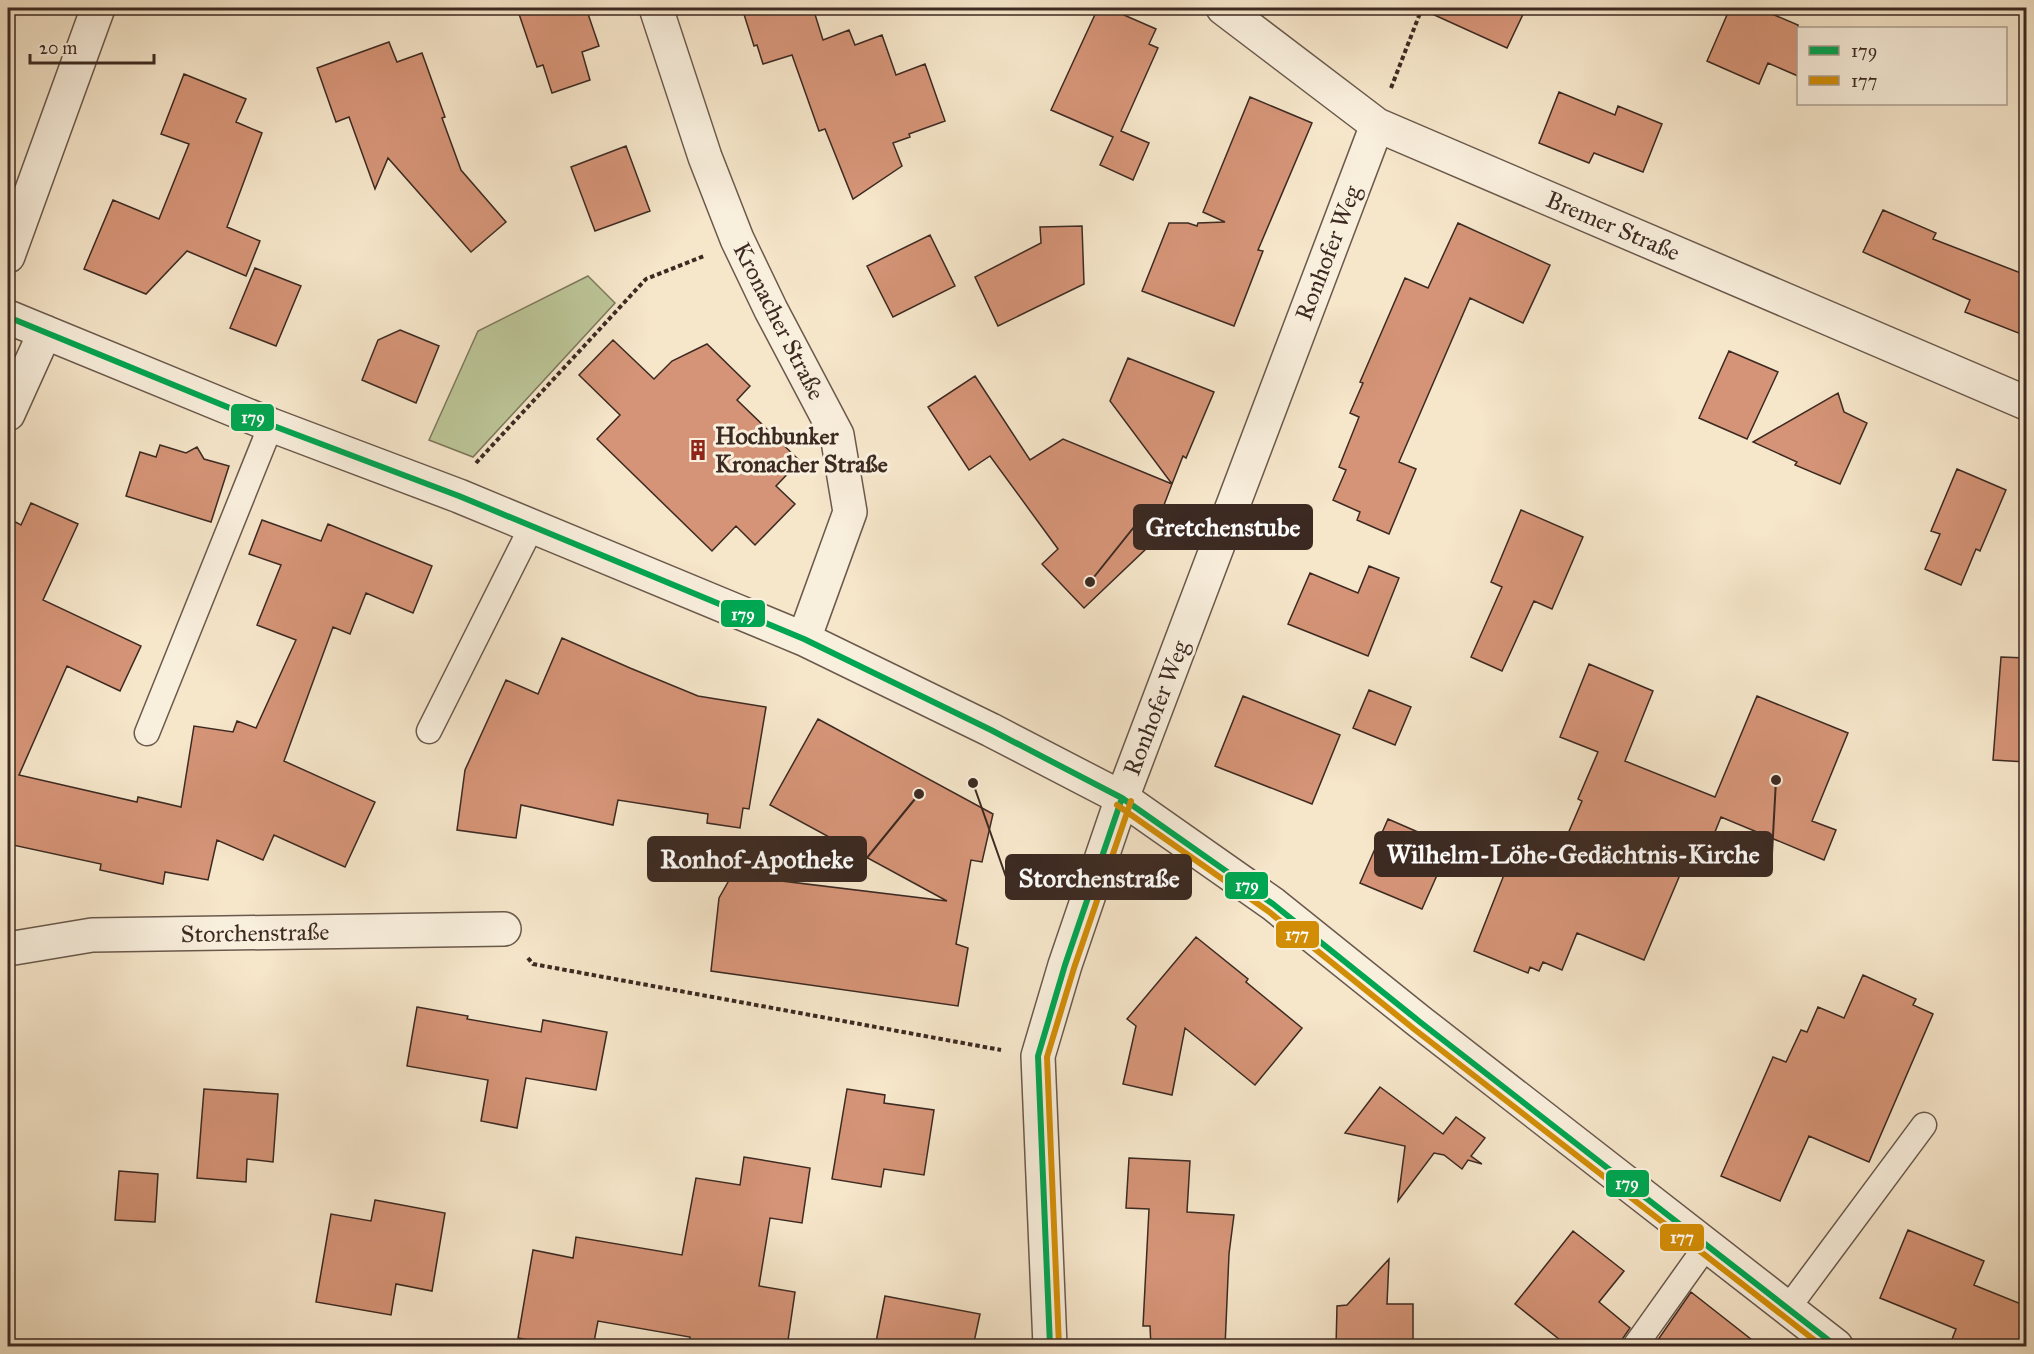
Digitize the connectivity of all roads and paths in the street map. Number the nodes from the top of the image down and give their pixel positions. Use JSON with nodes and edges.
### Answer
{"nodes":[{"id":1,"x":98,"y":8,"type":"edge"},
{"id":2,"x":656,"y":8,"type":"edge"},
{"id":3,"x":1223,"y":8,"type":"edge"},
{"id":4,"x":1422,"y":8,"type":"edge"},
{"id":5,"x":1377,"y":125,"type":"junction"},
{"id":6,"x":737,"y":239,"type":"junction"},
{"id":7,"x":8,"y":256,"type":"edge"},
{"id":8,"x":8,"y":317,"type":"edge"},
{"id":9,"x":45,"y":332,"type":"junction"},
{"id":10,"x":2026,"y":403,"type":"edge"},
{"id":11,"x":8,"y":414,"type":"edge"},
{"id":12,"x":271,"y":425,"type":"junction"},
{"id":13,"x":459,"y":496,"type":"junction"},
{"id":14,"x":532,"y":526,"type":"junction"},
{"id":15,"x":804,"y":639,"type":"junction"},
{"id":16,"x":429,"y":731,"type":"dead end"},
{"id":17,"x":147,"y":733,"type":"dead end"},
{"id":18,"x":1122,"y":798,"type":"junction"},
{"id":19,"x":504,"y":929,"type":"joint"},
{"id":20,"x":8,"y":950,"type":"edge"},
{"id":21,"x":1038,"y":1056,"type":"junction"},
{"id":22,"x":1924,"y":1125,"type":"dead end"},
{"id":23,"x":1707,"y":1245,"type":"junction"},
{"id":24,"x":1788,"y":1308,"type":"junction"},
{"id":25,"x":1050,"y":1347,"type":"edge"},
{"id":26,"x":1635,"y":1347,"type":"edge"},
{"id":27,"x":1836,"y":1347,"type":"edge"}],
"edges":[{"from":1,"to":7,"type":"street"},
{"from":2,"to":6,"type":"street","name":"Kronacher Straße"},
{"from":3,"to":5,"type":"street","name":"Bremer Straße"},
{"from":4,"to":5,"type":"path"},
{"from":5,"to":10,"type":"street","name":"Bremer Straße"},
{"from":5,"to":18,"type":"street","name":"Ronhofer Weg"},
{"from":6,"to":13,"type":"path"},
{"from":6,"to":15,"type":"street","name":"Kronacher Straße"},
{"from":8,"to":9,"type":"street"},
{"from":9,"to":11,"type":"street"},
{"from":9,"to":12,"type":"street"},
{"from":12,"to":13,"type":"street"},
{"from":12,"to":17,"type":"lane"},
{"from":13,"to":14,"type":"street"},
{"from":14,"to":15,"type":"street"},
{"from":14,"to":16,"type":"lane"},
{"from":15,"to":18,"type":"street"},
{"from":18,"to":21,"type":"street","name":"Ronhofer Weg"},
{"from":18,"to":23,"type":"street"},
{"from":19,"to":20,"type":"street","name":"Storchenstraße"},
{"from":19,"to":21,"type":"path"},
{"from":21,"to":25,"type":"street","name":"Ronhofer Weg"},
{"from":22,"to":24,"type":"lane"},
{"from":23,"to":24,"type":"street"},
{"from":23,"to":26,"type":"lane"},
{"from":24,"to":27,"type":"street"}]}
